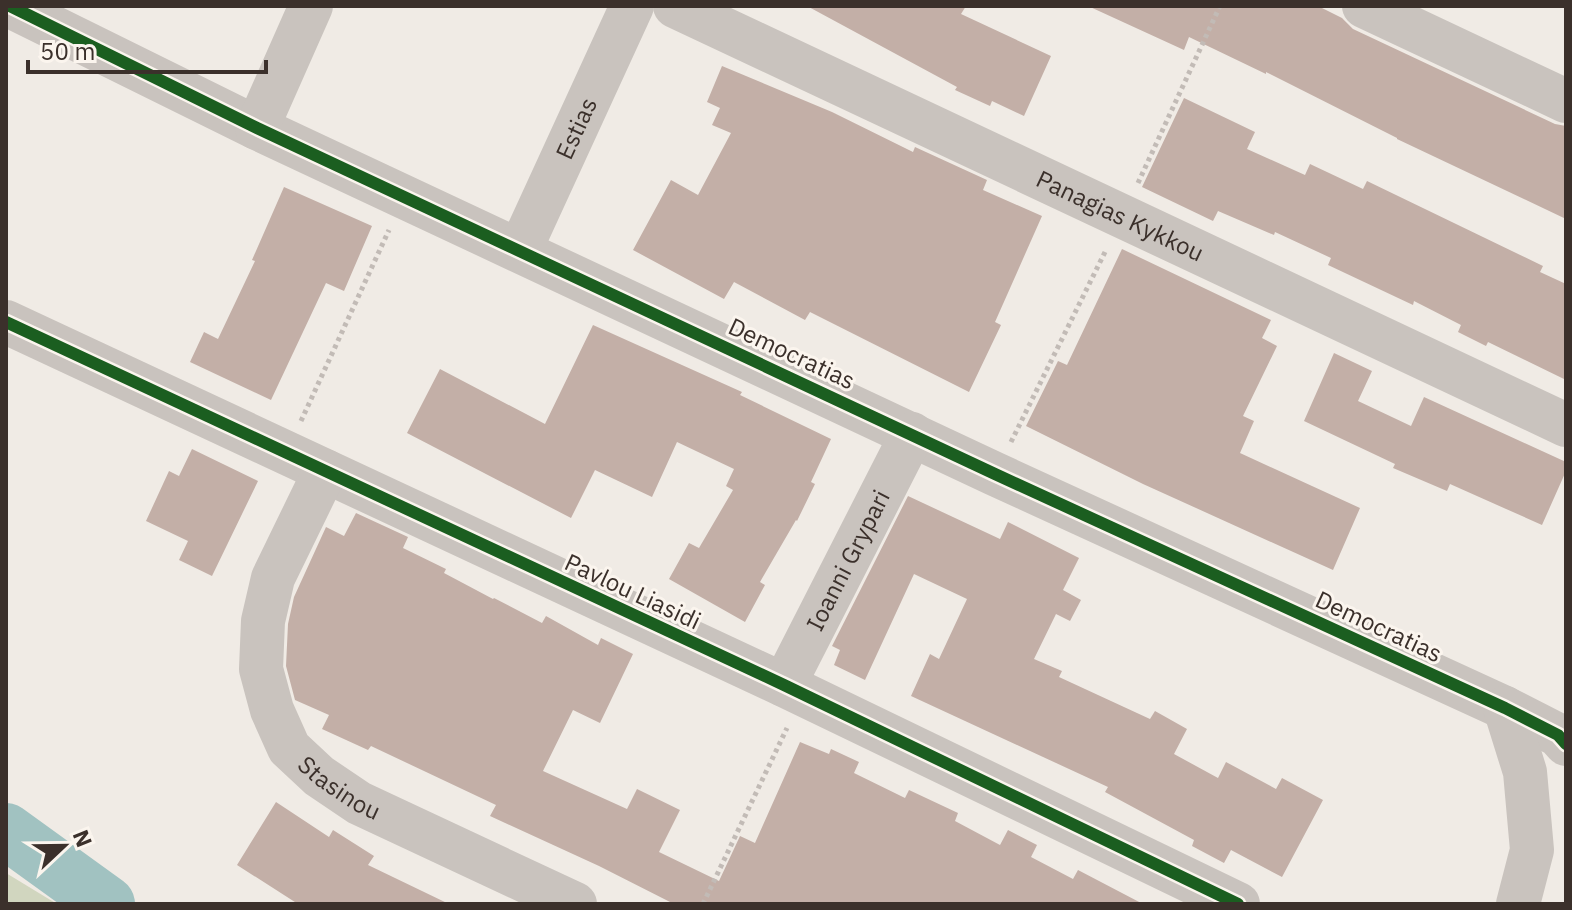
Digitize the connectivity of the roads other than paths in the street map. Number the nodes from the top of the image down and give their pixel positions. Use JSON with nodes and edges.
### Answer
{"nodes":[{"id":1,"x":10,"y":6,"type":"edge"},
{"id":2,"x":311,"y":6,"type":"edge"},
{"id":3,"x":632,"y":6,"type":"edge"},
{"id":4,"x":675,"y":6,"type":"edge"},
{"id":5,"x":1364,"y":6,"type":"edge"},
{"id":6,"x":1566,"y":101,"type":"edge"},
{"id":7,"x":257,"y":128,"type":"junction"},
{"id":8,"x":520,"y":250,"type":"junction"},
{"id":9,"x":6,"y":322,"type":"edge"},
{"id":10,"x":1566,"y":425,"type":"edge"},
{"id":11,"x":912,"y":434,"type":"junction"},
{"id":12,"x":325,"y":471,"type":"junction"},
{"id":13,"x":794,"y":690,"type":"junction"},
{"id":14,"x":1505,"y":708,"type":"junction"},
{"id":15,"x":1563,"y":739,"type":"edge"},
{"id":16,"x":575,"y":904,"type":"edge"},
{"id":17,"x":1238,"y":904,"type":"edge"},
{"id":18,"x":1518,"y":904,"type":"edge"}],
"edges":[{"from":1,"to":7,"type":"street","name":"Democratias"},
{"from":2,"to":7,"type":"street"},
{"from":3,"to":8,"type":"street","name":"Estias"},
{"from":4,"to":10,"type":"street","name":"Panagias Kykkou"},
{"from":5,"to":6,"type":"street"},
{"from":7,"to":8,"type":"street","name":"Democratias"},
{"from":8,"to":11,"type":"street","name":"Democratias"},
{"from":9,"to":12,"type":"street","name":"Pavlou Liasidi"},
{"from":11,"to":13,"type":"street","name":"Ioanni Grypari"},
{"from":11,"to":14,"type":"street","name":"Democratias"},
{"from":12,"to":13,"type":"street","name":"Pavlou Liasidi"},
{"from":12,"to":16,"type":"street","name":"Stasinou"},
{"from":13,"to":17,"type":"street","name":"Pavlou Liasidi"},
{"from":14,"to":15,"type":"street","name":"Democratias"},
{"from":14,"to":18,"type":"street"}]}
